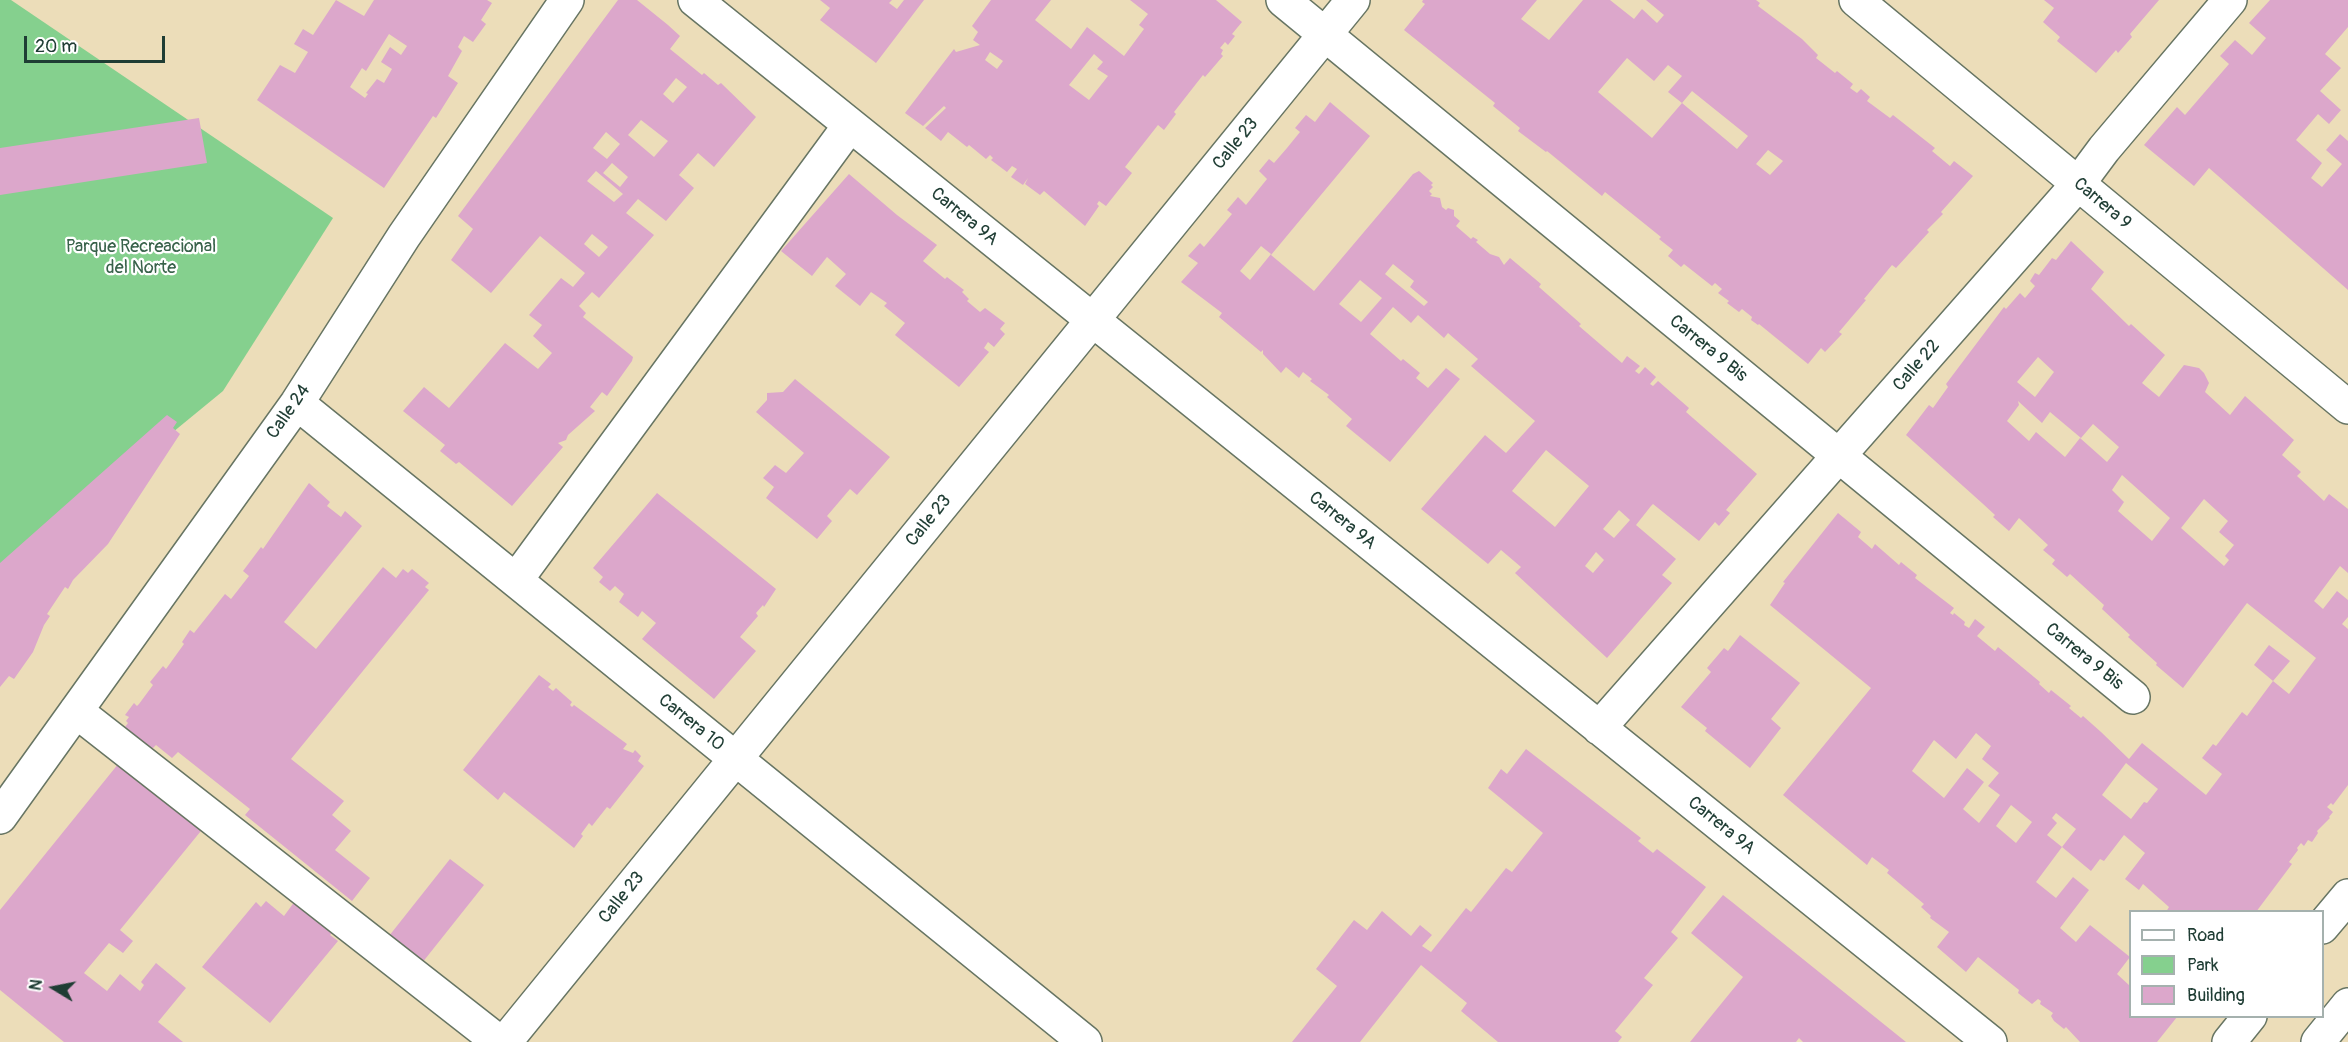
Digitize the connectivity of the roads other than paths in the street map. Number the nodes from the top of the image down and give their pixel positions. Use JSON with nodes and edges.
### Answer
{"nodes":[{"id":1,"x":567,"y":0,"type":"edge"},
{"id":2,"x":695,"y":0,"type":"edge"},
{"id":3,"x":1283,"y":0,"type":"edge"},
{"id":4,"x":1353,"y":0,"type":"edge"},
{"id":5,"x":1856,"y":0,"type":"edge"},
{"id":6,"x":2230,"y":0,"type":"edge"},
{"id":7,"x":1325,"y":35,"type":"junction"},
{"id":8,"x":850,"y":125,"type":"junction"},
{"id":9,"x":2078,"y":184,"type":"junction"},
{"id":10,"x":1093,"y":320,"type":"junction"},
{"id":11,"x":297,"y":403,"type":"junction"},
{"id":12,"x":2348,"y":407,"type":"edge"},
{"id":13,"x":1838,"y":456,"type":"junction"},
{"id":14,"x":516,"y":580,"type":"junction"},
{"id":15,"x":2133,"y":697,"type":"dead end"},
{"id":16,"x":76,"y":711,"type":"junction"},
{"id":17,"x":1599,"y":728,"type":"junction"},
{"id":18,"x":735,"y":759,"type":"junction"},
{"id":19,"x":0,"y":817,"type":"edge"},
{"id":20,"x":2348,"y":896,"type":"edge"},
{"id":21,"x":2324,"y":925,"type":"edge"},
{"id":22,"x":2348,"y":1005,"type":"edge"},
{"id":23,"x":2249,"y":1018,"type":"edge"},
{"id":24,"x":1079,"y":1040,"type":"edge"},
{"id":25,"x":499,"y":1042,"type":"edge"},
{"id":26,"x":505,"y":1042,"type":"edge"},
{"id":27,"x":1990,"y":1042,"type":"edge"},
{"id":28,"x":2229,"y":1042,"type":"edge"},
{"id":29,"x":2318,"y":1042,"type":"edge"}],
"edges":[{"from":1,"to":11,"type":"street","name":"Calle 24"},
{"from":2,"to":8,"type":"street","name":"Carrera 9A"},
{"from":3,"to":7,"type":"street","name":"Carrera 9 Bis"},
{"from":4,"to":7,"type":"street","name":"Calle 23"},
{"from":5,"to":9,"type":"street","name":"Carrera 9"},
{"from":6,"to":9,"type":"street","name":"Calle 22"},
{"from":7,"to":10,"type":"street","name":"Calle 23"},
{"from":7,"to":13,"type":"street","name":"Carrera 9 Bis"},
{"from":8,"to":10,"type":"street","name":"Carrera 9A"},
{"from":8,"to":14,"type":"street"},
{"from":9,"to":12,"type":"street","name":"Carrera 9"},
{"from":9,"to":13,"type":"street","name":"Calle 22"},
{"from":10,"to":17,"type":"street","name":"Carrera 9A"},
{"from":10,"to":18,"type":"street","name":"Calle 23"},
{"from":11,"to":14,"type":"street","name":"Carrera 10"},
{"from":11,"to":16,"type":"street","name":"Calle 24"},
{"from":13,"to":15,"type":"street","name":"Carrera 9 Bis"},
{"from":13,"to":17,"type":"street","name":"Calle 22"},
{"from":14,"to":18,"type":"street","name":"Carrera 10"},
{"from":16,"to":19,"type":"street","name":"Calle 24"},
{"from":16,"to":25,"type":"street"},
{"from":17,"to":27,"type":"street","name":"Carrera 9A"},
{"from":18,"to":24,"type":"street","name":"Carrera 10"},
{"from":18,"to":26,"type":"street","name":"Calle 23"},
{"from":20,"to":21,"type":"street"},
{"from":22,"to":29,"type":"street"},
{"from":23,"to":28,"type":"street"}]}
